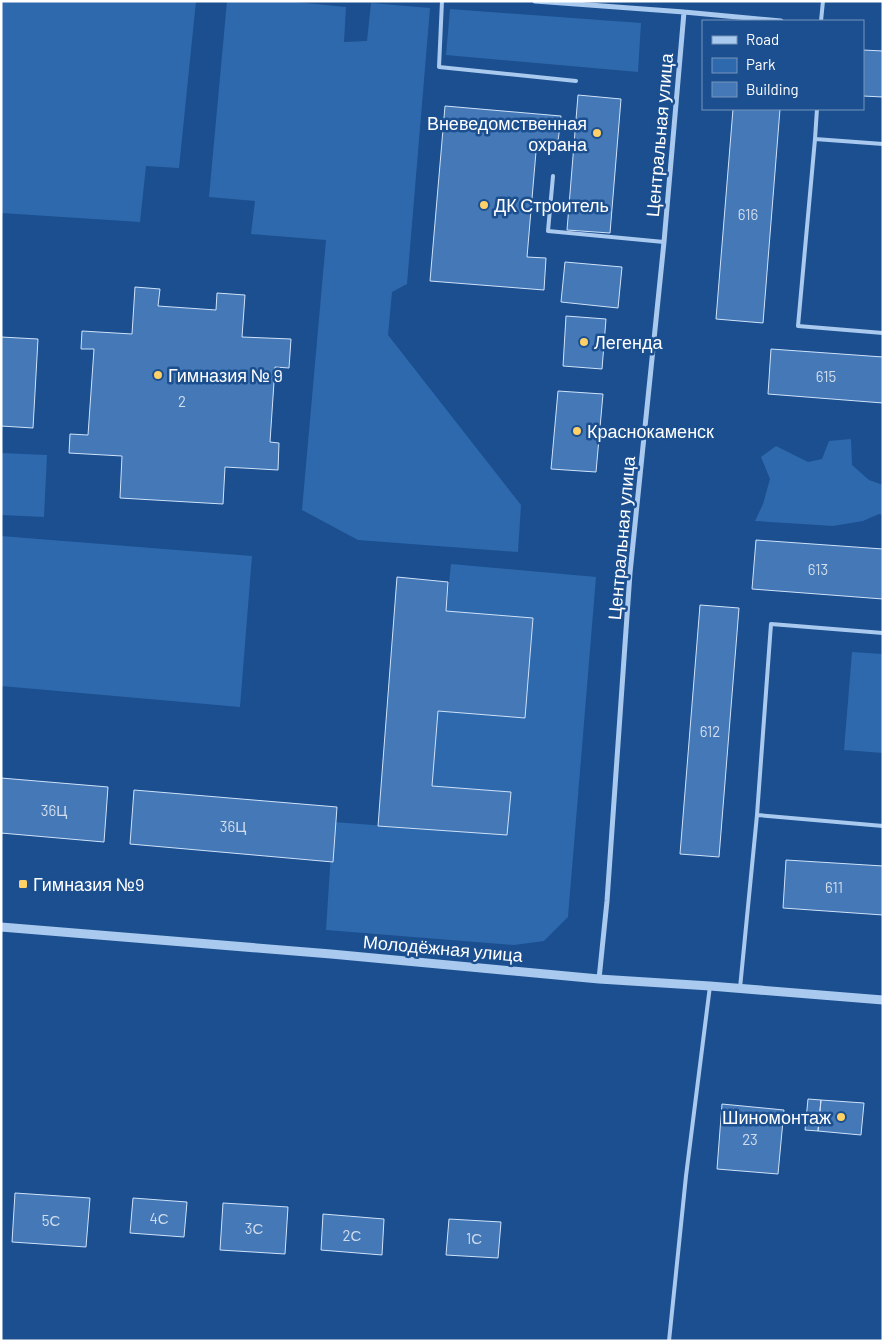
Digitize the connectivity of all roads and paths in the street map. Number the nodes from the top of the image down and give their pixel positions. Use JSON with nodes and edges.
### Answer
{"nodes":[{"id":1,"x":442,"y":1,"type":"edge"},
{"id":2,"x":535,"y":1,"type":"edge"},
{"id":3,"x":823,"y":1,"type":"edge"},
{"id":4,"x":684,"y":12,"type":"junction"},
{"id":5,"x":770,"y":20,"type":"edge"},
{"id":6,"x":821,"y":20,"type":"edge"},
{"id":7,"x":576,"y":80,"type":"dead end"},
{"id":8,"x":817,"y":110,"type":"edge"},
{"id":9,"x":815,"y":139,"type":"junction"},
{"id":10,"x":883,"y":144,"type":"edge"},
{"id":11,"x":553,"y":176,"type":"dead end"},
{"id":12,"x":664,"y":242,"type":"junction"},
{"id":13,"x":883,"y":333,"type":"edge"},
{"id":14,"x":883,"y":633,"type":"edge"},
{"id":15,"x":757,"y":815,"type":"junction"},
{"id":16,"x":883,"y":826,"type":"edge"},
{"id":17,"x":1,"y":927,"type":"edge"},
{"id":18,"x":599,"y":979,"type":"junction"},
{"id":19,"x":710,"y":986,"type":"junction"},
{"id":20,"x":740,"y":988,"type":"junction"},
{"id":21,"x":883,"y":1000,"type":"edge"},
{"id":22,"x":669,"y":1341,"type":"edge"}],
"edges":[{"from":1,"to":7,"type":"lane"},
{"from":2,"to":4,"type":"street"},
{"from":3,"to":6,"type":"lane"},
{"from":4,"to":5,"type":"street"},
{"from":4,"to":12,"type":"street","name":"Центральная улица"},
{"from":8,"to":9,"type":"lane"},
{"from":9,"to":10,"type":"lane"},
{"from":9,"to":13,"type":"lane"},
{"from":11,"to":12,"type":"lane"},
{"from":12,"to":18,"type":"street","name":"Центральная улица"},
{"from":14,"to":15,"type":"lane"},
{"from":15,"to":16,"type":"lane"},
{"from":15,"to":20,"type":"lane"},
{"from":17,"to":18,"type":"street","name":"Молодёжная улица"},
{"from":18,"to":19,"type":"street","name":"Молодёжная улица"},
{"from":19,"to":20,"type":"street","name":"Молодёжная улица"},
{"from":19,"to":22,"type":"lane"},
{"from":20,"to":21,"type":"street","name":"Молодёжная улица"}]}
